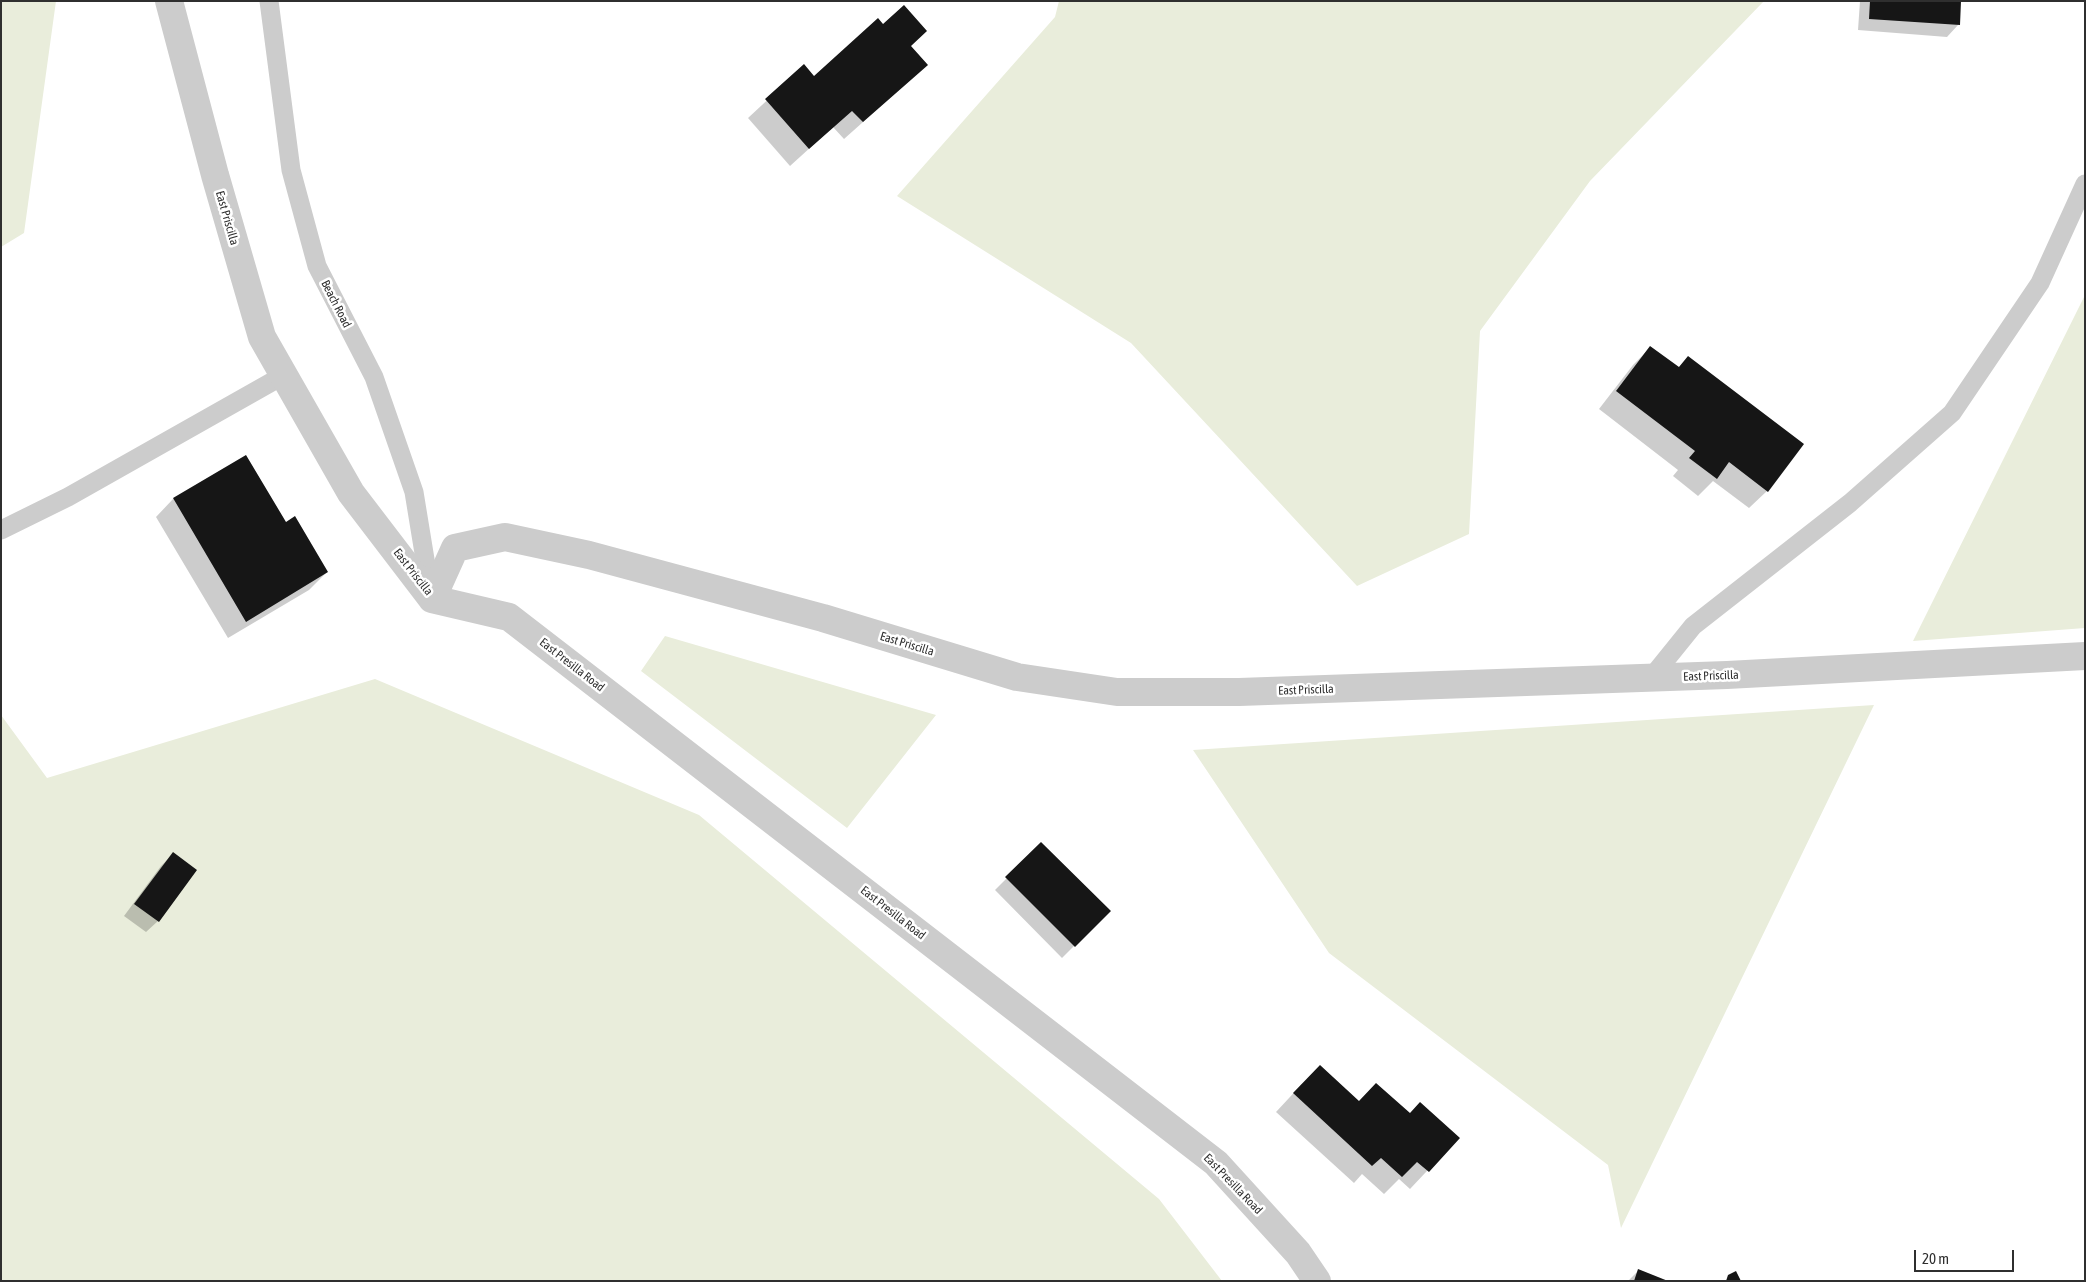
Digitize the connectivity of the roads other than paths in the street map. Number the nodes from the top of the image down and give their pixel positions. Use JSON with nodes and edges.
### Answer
{"nodes":[{"id":1,"x":169,"y":1,"type":"edge"},
{"id":2,"x":270,"y":1,"type":"edge"},
{"id":3,"x":2085,"y":184,"type":"edge"},
{"id":4,"x":284,"y":375,"type":"junction"},
{"id":5,"x":1,"y":530,"type":"edge"},
{"id":6,"x":432,"y":599,"type":"junction"},
{"id":7,"x":2085,"y":656,"type":"edge"},
{"id":8,"x":1651,"y":678,"type":"junction"},
{"id":9,"x":1317,"y":1281,"type":"edge"}],
"edges":[{"from":1,"to":4,"type":"street","name":"East Priscilla"},
{"from":2,"to":6,"type":"lane","name":"Beach Road"},
{"from":3,"to":8,"type":"lane"},
{"from":4,"to":5,"type":"lane"},
{"from":4,"to":6,"type":"street","name":"East Priscilla"},
{"from":6,"to":8,"type":"street","name":"East Priscilla"},
{"from":6,"to":9,"type":"street","name":"East Presilla Road"},
{"from":7,"to":8,"type":"street","name":"East Priscilla"}]}
